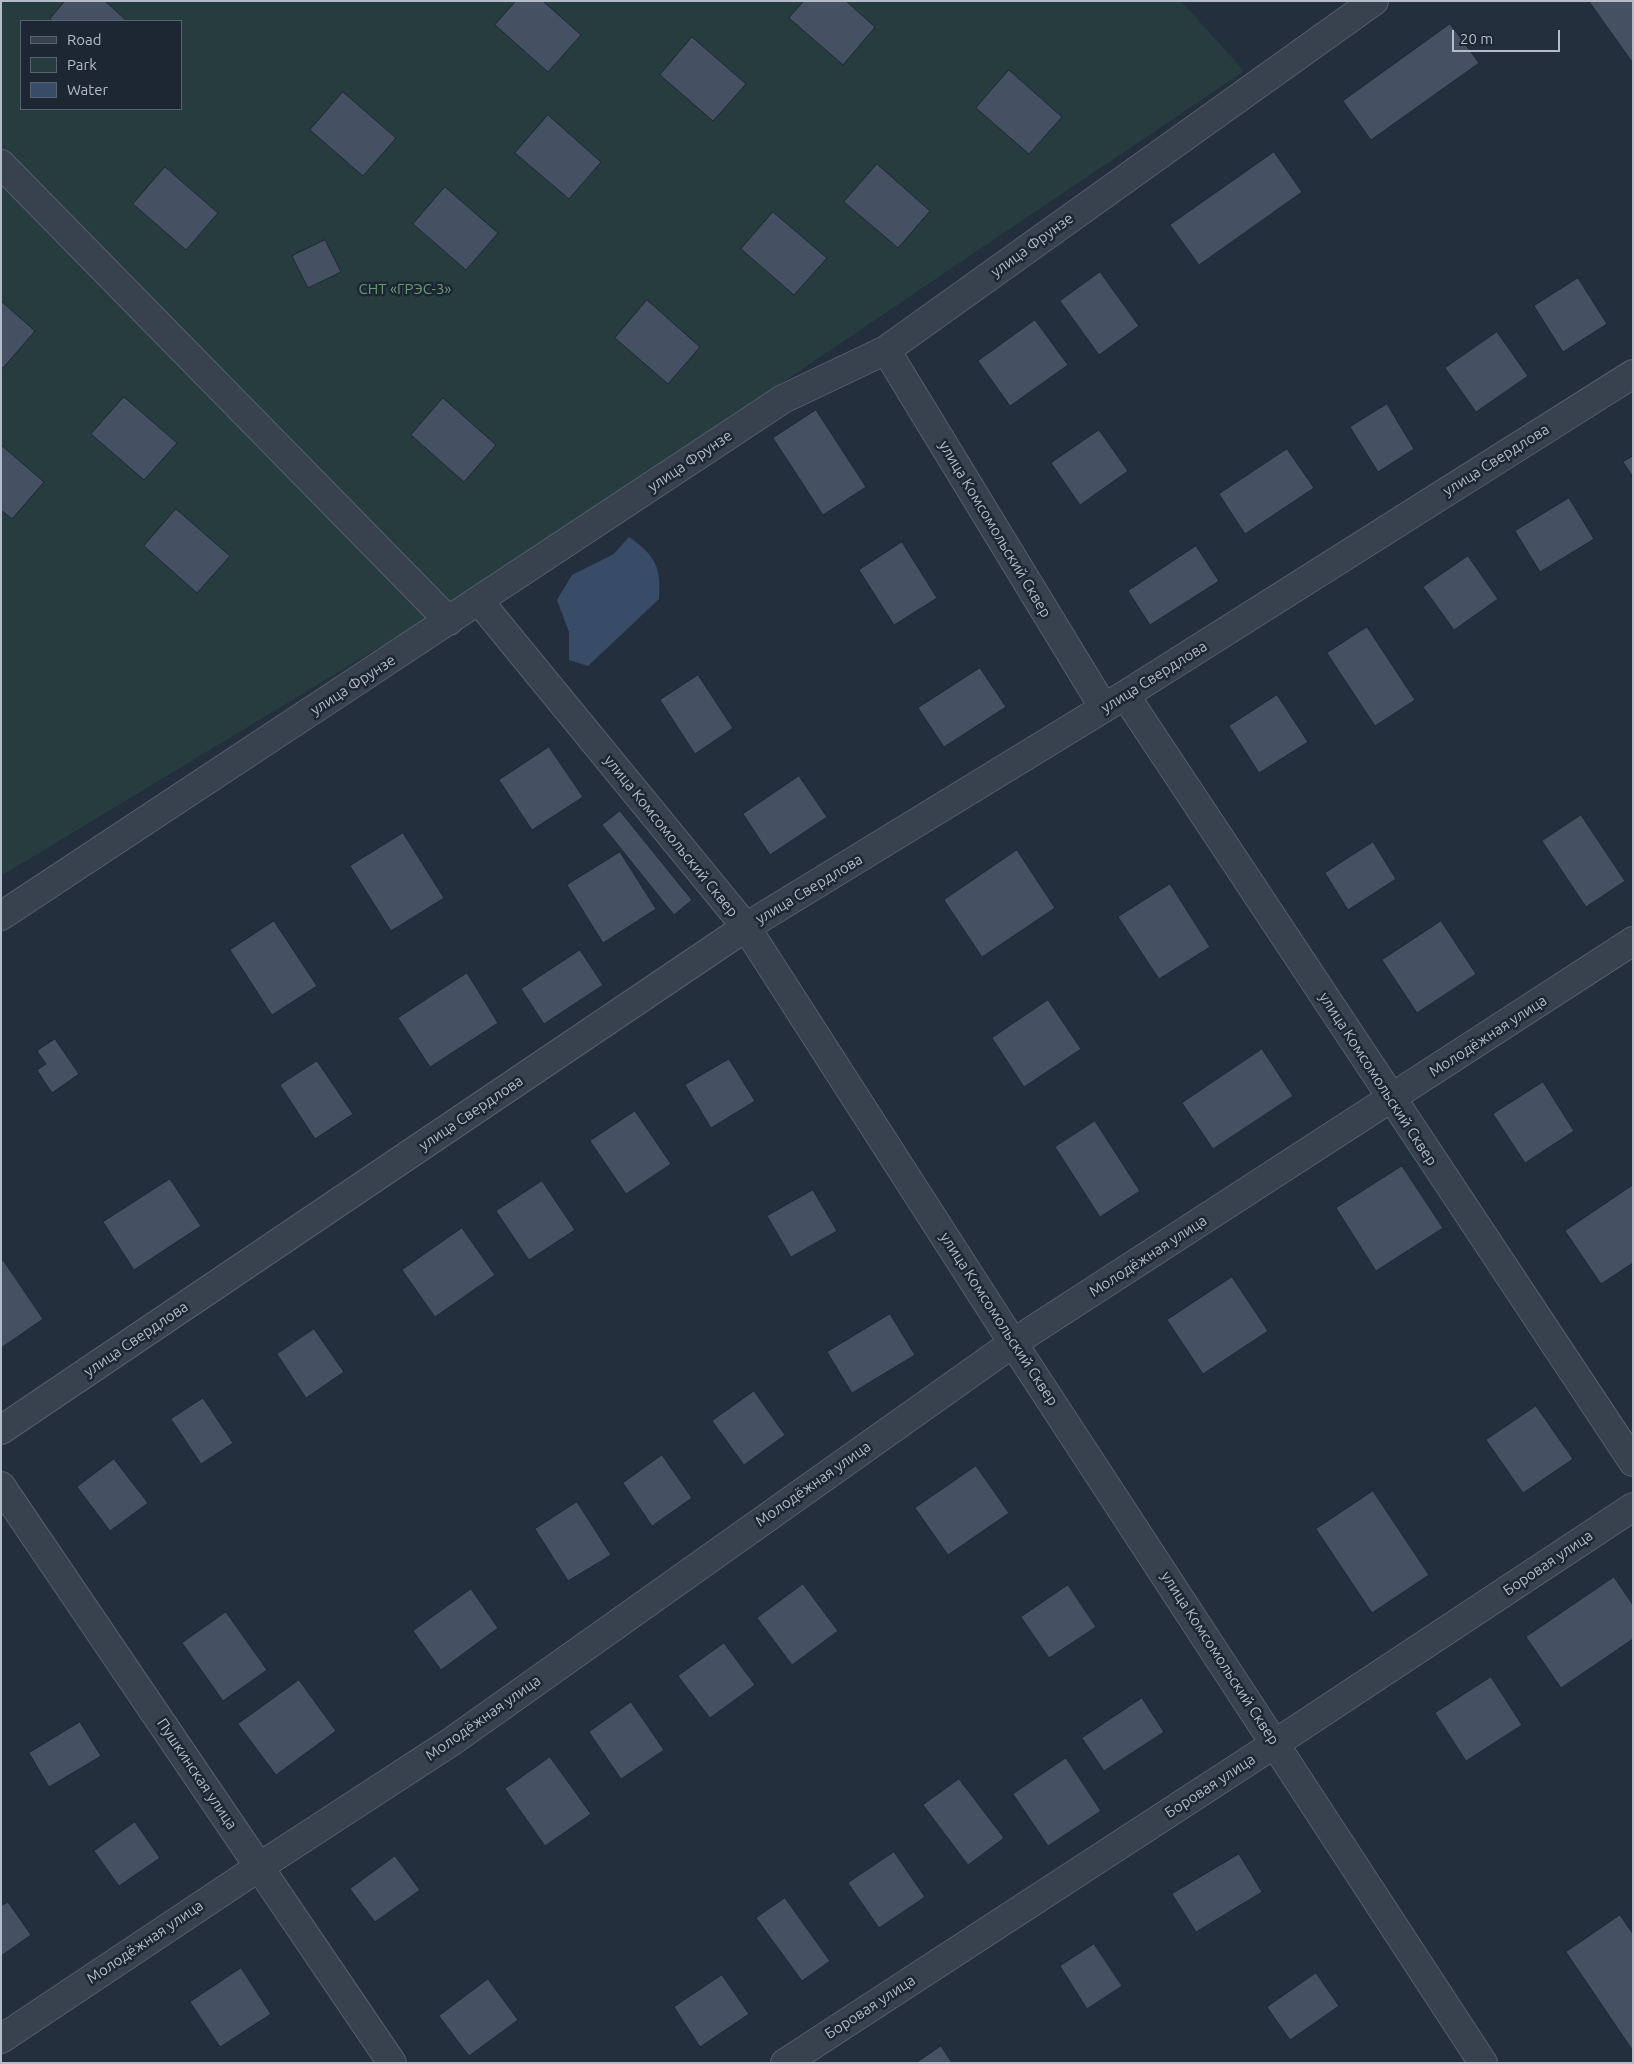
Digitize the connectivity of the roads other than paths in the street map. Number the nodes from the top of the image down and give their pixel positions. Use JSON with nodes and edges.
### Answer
{"nodes":[{"id":1,"x":1374,"y":1,"type":"edge"},
{"id":2,"x":1,"y":164,"type":"edge"},
{"id":3,"x":886,"y":350,"type":"junction"},
{"id":4,"x":1633,"y":374,"type":"edge"},
{"id":5,"x":480,"y":601,"type":"junction"},
{"id":6,"x":449,"y":621,"type":"junction"},
{"id":7,"x":1115,"y":702,"type":"junction"},
{"id":8,"x":1,"y":916,"type":"edge"},
{"id":9,"x":746,"y":928,"type":"junction"},
{"id":10,"x":1633,"y":941,"type":"edge"},
{"id":11,"x":1390,"y":1099,"type":"junction"},
{"id":12,"x":1013,"y":1342,"type":"junction"},
{"id":13,"x":1,"y":1430,"type":"edge"},
{"id":14,"x":1633,"y":1462,"type":"edge"},
{"id":15,"x":1,"y":1486,"type":"edge"},
{"id":16,"x":1633,"y":1507,"type":"edge"},
{"id":17,"x":1276,"y":1743,"type":"junction"},
{"id":18,"x":259,"y":1866,"type":"junction"},
{"id":19,"x":1,"y":2039,"type":"edge"},
{"id":20,"x":392,"y":2063,"type":"edge"},
{"id":21,"x":785,"y":2063,"type":"edge"},
{"id":22,"x":1483,"y":2063,"type":"edge"}],
"edges":[{"from":1,"to":3,"type":"street","name":"улица Фрунзе"},
{"from":2,"to":6,"type":"street"},
{"from":3,"to":5,"type":"street","name":"улица Фрунзе"},
{"from":3,"to":7,"type":"street","name":"улица Комсомольский Сквер"},
{"from":4,"to":7,"type":"street","name":"улица Свердлова"},
{"from":5,"to":6,"type":"street","name":"улица Фрунзе"},
{"from":5,"to":9,"type":"street","name":"улица Комсомольский Сквер"},
{"from":6,"to":8,"type":"street","name":"улица Фрунзе"},
{"from":7,"to":9,"type":"street","name":"улица Свердлова"},
{"from":7,"to":11,"type":"street","name":"улица Комсомольский Сквер"},
{"from":9,"to":12,"type":"street","name":"улица Комсомольский Сквер"},
{"from":9,"to":13,"type":"street","name":"улица Свердлова"},
{"from":10,"to":11,"type":"street","name":"Молодёжная улица"},
{"from":11,"to":12,"type":"street","name":"Молодёжная улица"},
{"from":11,"to":14,"type":"street","name":"улица Комсомольский Сквер"},
{"from":12,"to":17,"type":"street","name":"улица Комсомольский Сквер"},
{"from":12,"to":18,"type":"street","name":"Молодёжная улица"},
{"from":15,"to":18,"type":"street","name":"Пушкинская улица"},
{"from":16,"to":17,"type":"street","name":"Боровая улица"},
{"from":17,"to":21,"type":"street","name":"Боровая улица"},
{"from":17,"to":22,"type":"street","name":"улица Комсомольский Сквер"},
{"from":18,"to":19,"type":"street","name":"Молодёжная улица"},
{"from":18,"to":20,"type":"street","name":"Пушкинская улица"}]}
